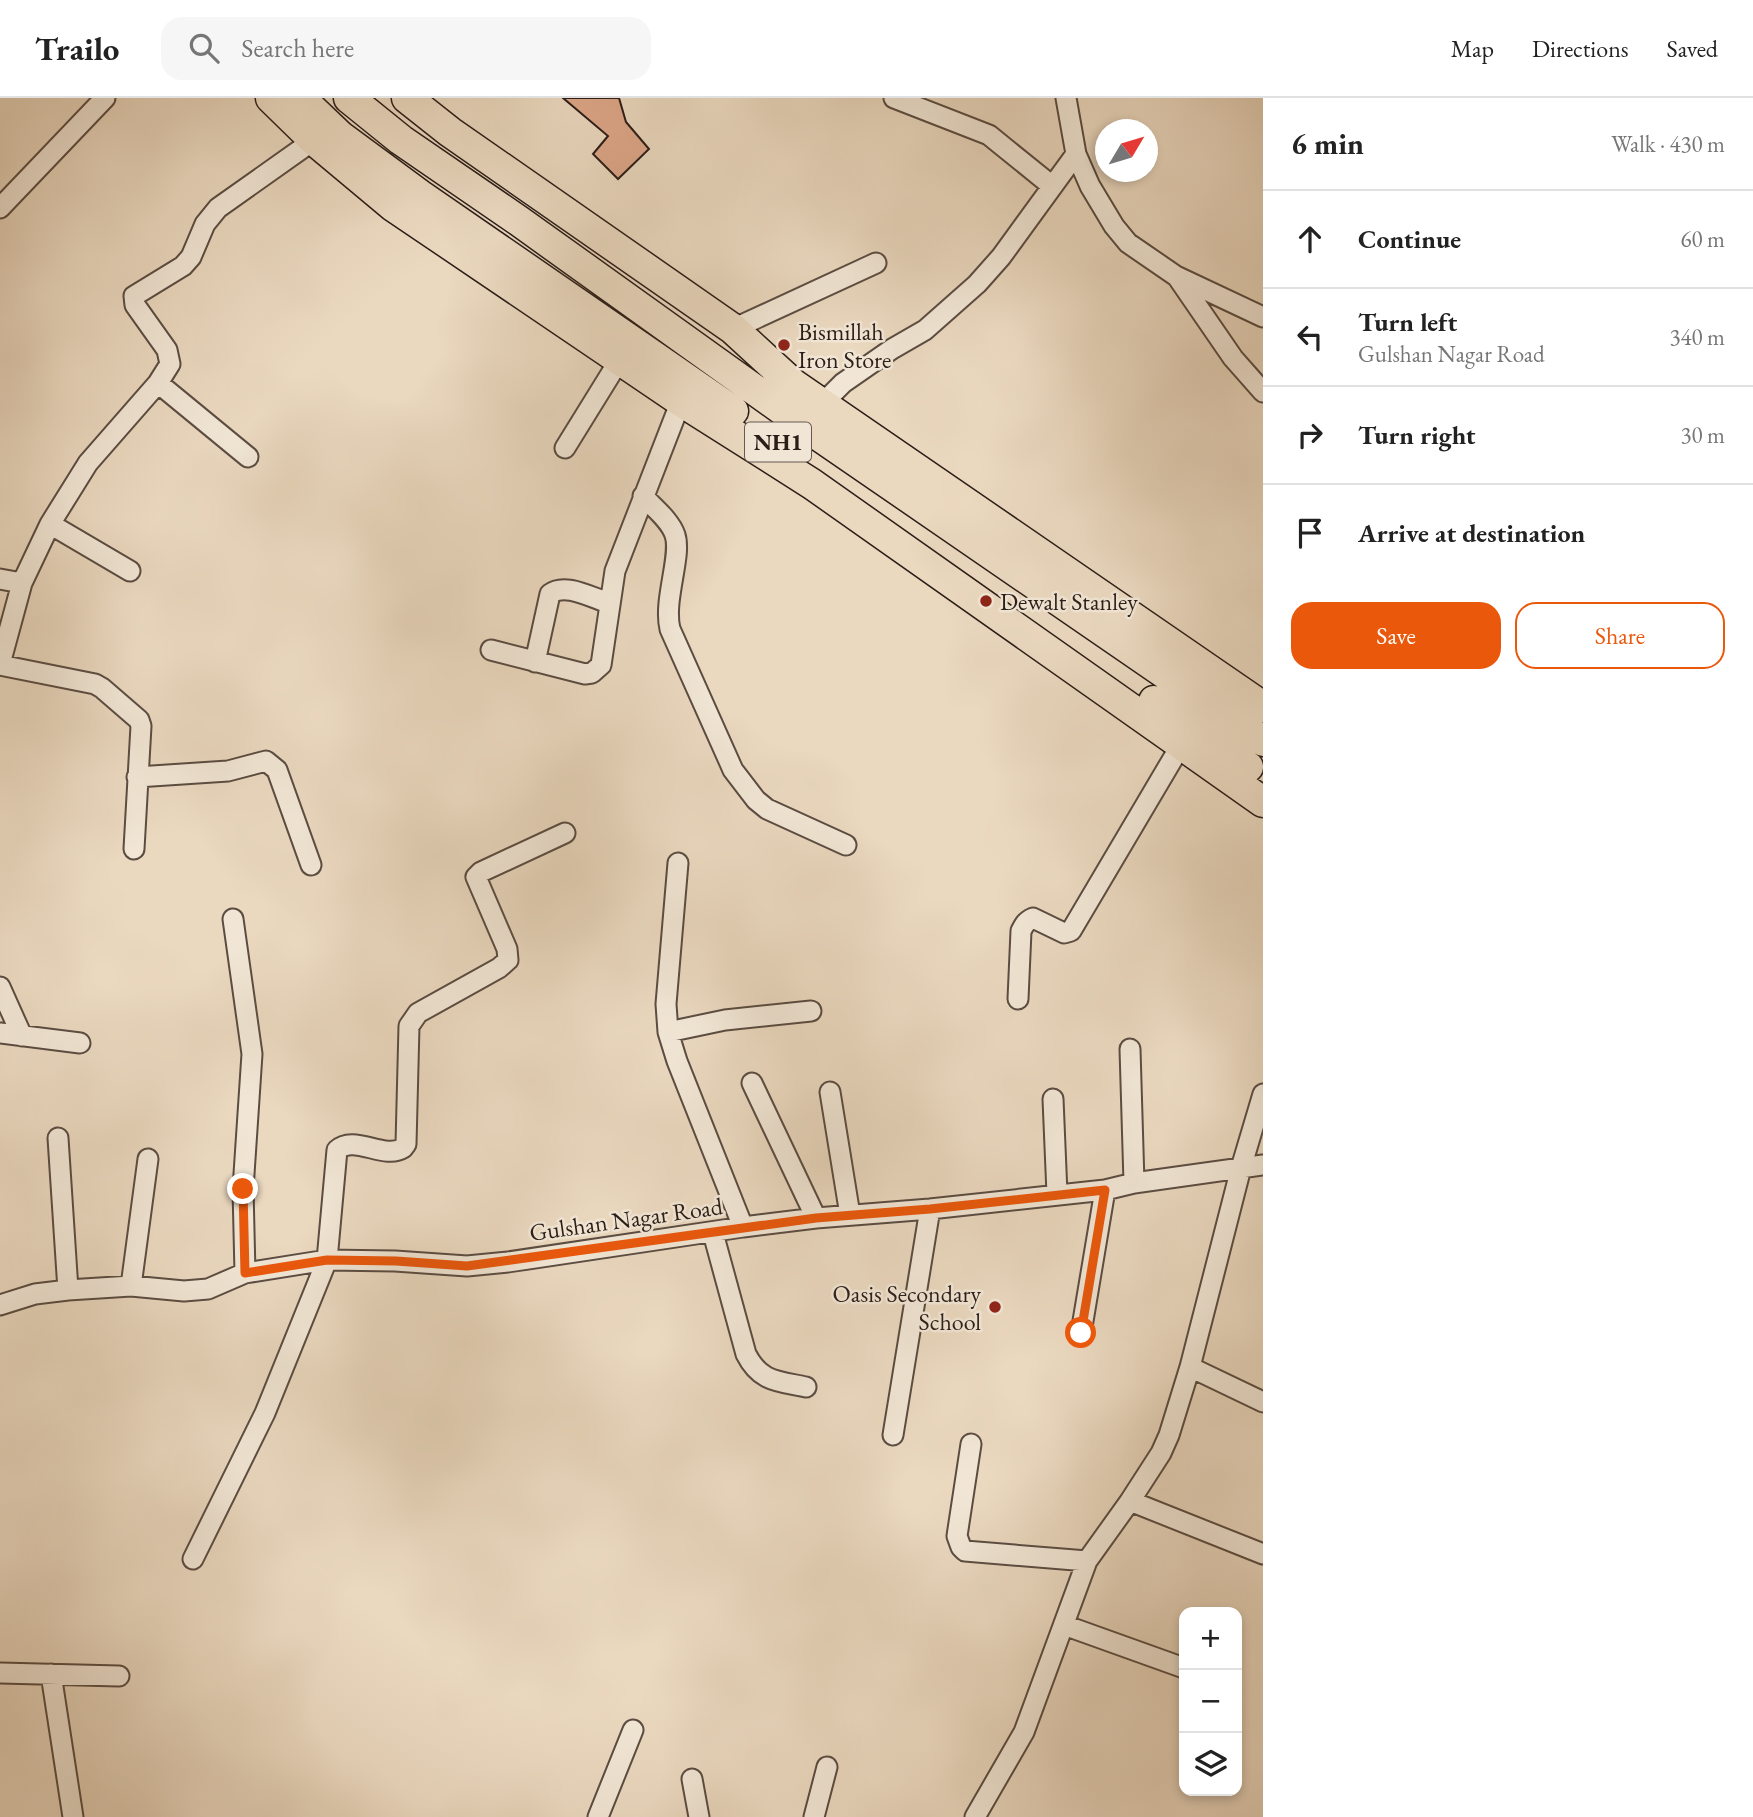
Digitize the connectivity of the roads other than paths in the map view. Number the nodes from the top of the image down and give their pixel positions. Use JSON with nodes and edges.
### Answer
{"nodes":[{"id":1,"x":105,"y":98,"type":"edge"},
{"id":2,"x":271,"y":98,"type":"edge"},
{"id":3,"x":300,"y":98,"type":"edge"},
{"id":4,"x":349,"y":98,"type":"edge"},
{"id":5,"x":407,"y":98,"type":"edge"},
{"id":6,"x":894,"y":98,"type":"edge"},
{"id":7,"x":1066,"y":98,"type":"edge"},
{"id":8,"x":314,"y":140,"type":"junction"},
{"id":9,"x":1076,"y":153,"type":"junction"},
{"id":10,"x":1052,"y":186,"type":"junction"},
{"id":11,"x":0,"y":208,"type":"edge"},
{"id":12,"x":876,"y":263,"type":"dead end"},
{"id":13,"x":1176,"y":276,"type":"junction"},
{"id":14,"x":1263,"y":317,"type":"edge"},
{"id":15,"x":733,"y":329,"type":"junction"},
{"id":16,"x":626,"y":350,"type":"junction"},
{"id":17,"x":158,"y":383,"type":"junction"},
{"id":18,"x":1263,"y":393,"type":"edge"},
{"id":19,"x":681,"y":401,"type":"junction"},
{"id":20,"x":815,"y":416,"type":"junction"},
{"id":21,"x":565,"y":448,"type":"dead end"},
{"id":22,"x":248,"y":457,"type":"dead end"},
{"id":23,"x":643,"y":496,"type":"junction"},
{"id":24,"x":50,"y":524,"type":"junction"},
{"id":25,"x":130,"y":571,"type":"dead end"},
{"id":26,"x":0,"y":579,"type":"edge"},
{"id":27,"x":22,"y":583,"type":"junction"},
{"id":28,"x":609,"y":603,"type":"junction"},
{"id":29,"x":491,"y":650,"type":"dead end"},
{"id":30,"x":534,"y":662,"type":"junction"},
{"id":31,"x":0,"y":665,"type":"edge"},
{"id":32,"x":1263,"y":706,"type":"edge"},
{"id":33,"x":1263,"y":741,"type":"edge"},
{"id":34,"x":1181,"y":745,"type":"junction"},
{"id":35,"x":137,"y":777,"type":"junction"},
{"id":36,"x":1263,"y":777,"type":"edge"},
{"id":37,"x":1263,"y":803,"type":"edge"},
{"id":38,"x":565,"y":833,"type":"dead end"},
{"id":39,"x":846,"y":845,"type":"dead end"},
{"id":40,"x":134,"y":849,"type":"dead end"},
{"id":41,"x":678,"y":863,"type":"dead end"},
{"id":42,"x":311,"y":865,"type":"dead end"},
{"id":43,"x":233,"y":919,"type":"dead end"},
{"id":44,"x":0,"y":987,"type":"edge"},
{"id":45,"x":1018,"y":999,"type":"dead end"},
{"id":46,"x":811,"y":1011,"type":"dead end"},
{"id":47,"x":668,"y":1032,"type":"junction"},
{"id":48,"x":0,"y":1033,"type":"edge"},
{"id":49,"x":22,"y":1036,"type":"junction"},
{"id":50,"x":80,"y":1043,"type":"dead end"},
{"id":51,"x":1130,"y":1049,"type":"dead end"},
{"id":52,"x":752,"y":1083,"type":"dead end"},
{"id":53,"x":830,"y":1093,"type":"dead end"},
{"id":54,"x":1263,"y":1094,"type":"edge"},
{"id":55,"x":1053,"y":1099,"type":"dead end"},
{"id":56,"x":58,"y":1138,"type":"dead end"},
{"id":57,"x":148,"y":1159,"type":"dead end"},
{"id":58,"x":1263,"y":1165,"type":"edge"},
{"id":59,"x":1241,"y":1168,"type":"junction"},
{"id":60,"x":1134,"y":1183,"type":"junction"},
{"id":61,"x":1105,"y":1190,"type":"junction"},
{"id":62,"x":1057,"y":1194,"type":"junction"},
{"id":63,"x":930,"y":1209,"type":"junction"},
{"id":64,"x":850,"y":1215,"type":"junction"},
{"id":65,"x":816,"y":1218,"type":"junction"},
{"id":66,"x":743,"y":1227,"type":"junction"},
{"id":67,"x":713,"y":1233,"type":"junction"},
{"id":68,"x":327,"y":1260,"type":"junction"},
{"id":69,"x":245,"y":1273,"type":"junction"},
{"id":70,"x":131,"y":1286,"type":"junction"},
{"id":71,"x":68,"y":1290,"type":"junction"},
{"id":72,"x":0,"y":1305,"type":"edge"},
{"id":73,"x":1081,"y":1333,"type":"dead end"},
{"id":74,"x":1190,"y":1367,"type":"junction"},
{"id":75,"x":806,"y":1387,"type":"dead end"},
{"id":76,"x":1263,"y":1402,"type":"edge"},
{"id":77,"x":893,"y":1435,"type":"dead end"},
{"id":78,"x":971,"y":1444,"type":"dead end"},
{"id":79,"x":1130,"y":1501,"type":"junction"},
{"id":80,"x":1263,"y":1554,"type":"edge"},
{"id":81,"x":192,"y":1559,"type":"dead end"},
{"id":82,"x":1087,"y":1561,"type":"junction"},
{"id":83,"x":1063,"y":1625,"type":"junction"},
{"id":84,"x":1179,"y":1666,"type":"edge"},
{"id":85,"x":0,"y":1673,"type":"edge"},
{"id":86,"x":51,"y":1674,"type":"junction"},
{"id":87,"x":119,"y":1676,"type":"dead end"},
{"id":88,"x":633,"y":1730,"type":"dead end"},
{"id":89,"x":827,"y":1767,"type":"dead end"},
{"id":90,"x":692,"y":1779,"type":"dead end"},
{"id":91,"x":73,"y":1817,"type":"edge"},
{"id":92,"x":598,"y":1817,"type":"edge"},
{"id":93,"x":699,"y":1817,"type":"edge"},
{"id":94,"x":814,"y":1817,"type":"edge"},
{"id":95,"x":975,"y":1817,"type":"edge"}],
"edges":[{"from":1,"to":11,"type":"street"},
{"from":2,"to":8,"type":"highway"},
{"from":3,"to":16,"type":"highway","number":"NH1"},
{"from":4,"to":20,"type":"highway","number":"NH1"},
{"from":5,"to":15,"type":"highway"},
{"from":6,"to":10,"type":"street"},
{"from":7,"to":9,"type":"street"},
{"from":8,"to":16,"type":"highway"},
{"from":8,"to":17,"type":"street"},
{"from":9,"to":10,"type":"street"},
{"from":9,"to":13,"type":"street"},
{"from":10,"to":20,"type":"street"},
{"from":12,"to":15,"type":"street"},
{"from":13,"to":14,"type":"street"},
{"from":13,"to":18,"type":"street"},
{"from":15,"to":20,"type":"highway"},
{"from":16,"to":19,"type":"highway"},
{"from":16,"to":21,"type":"street"},
{"from":16,"to":36,"type":"highway","number":"NH1"},
{"from":17,"to":22,"type":"street"},
{"from":17,"to":24,"type":"street"},
{"from":19,"to":23,"type":"street"},
{"from":19,"to":34,"type":"highway"},
{"from":20,"to":32,"type":"highway"},
{"from":20,"to":33,"type":"highway","number":"NH1"},
{"from":23,"to":28,"type":"street"},
{"from":23,"to":39,"type":"street"},
{"from":24,"to":25,"type":"street"},
{"from":24,"to":27,"type":"street"},
{"from":26,"to":27,"type":"street"},
{"from":27,"to":31,"type":"street"},
{"from":28,"to":30,"type":"street"},
{"from":28,"to":30,"type":"street"},
{"from":29,"to":30,"type":"street"},
{"from":31,"to":35,"type":"street"},
{"from":34,"to":37,"type":"highway"},
{"from":34,"to":45,"type":"street"},
{"from":35,"to":40,"type":"street"},
{"from":35,"to":42,"type":"street"},
{"from":38,"to":68,"type":"street"},
{"from":41,"to":47,"type":"street"},
{"from":43,"to":69,"type":"street"},
{"from":44,"to":49,"type":"street"},
{"from":46,"to":47,"type":"street"},
{"from":47,"to":66,"type":"street"},
{"from":48,"to":49,"type":"street"},
{"from":49,"to":50,"type":"street"},
{"from":51,"to":60,"type":"street"},
{"from":52,"to":65,"type":"street"},
{"from":53,"to":64,"type":"street"},
{"from":54,"to":59,"type":"street"},
{"from":55,"to":62,"type":"street"},
{"from":56,"to":71,"type":"street"},
{"from":57,"to":70,"type":"street"},
{"from":58,"to":59,"type":"street","name":"Gulshan Nagar Road"},
{"from":59,"to":60,"type":"street","name":"Gulshan Nagar Road"},
{"from":59,"to":74,"type":"street"},
{"from":60,"to":61,"type":"street","name":"Gulshan Nagar Road"},
{"from":61,"to":62,"type":"street","name":"Gulshan Nagar Road"},
{"from":61,"to":73,"type":"street"},
{"from":62,"to":63,"type":"street","name":"Gulshan Nagar Road"},
{"from":63,"to":64,"type":"street","name":"Gulshan Nagar Road"},
{"from":63,"to":77,"type":"street"},
{"from":64,"to":65,"type":"street","name":"Gulshan Nagar Road"},
{"from":65,"to":66,"type":"street","name":"Gulshan Nagar Road"},
{"from":66,"to":67,"type":"street","name":"Gulshan Nagar Road"},
{"from":67,"to":68,"type":"street","name":"Gulshan Nagar Road"},
{"from":67,"to":75,"type":"street"},
{"from":68,"to":69,"type":"street","name":"Gulshan Nagar Road"},
{"from":68,"to":81,"type":"street"},
{"from":69,"to":70,"type":"street","name":"Gulshan Nagar Road"},
{"from":70,"to":71,"type":"street","name":"Gulshan Nagar Road"},
{"from":71,"to":72,"type":"street","name":"Gulshan Nagar Road"},
{"from":74,"to":76,"type":"street"},
{"from":74,"to":79,"type":"street"},
{"from":78,"to":82,"type":"street"},
{"from":79,"to":80,"type":"street"},
{"from":79,"to":82,"type":"street"},
{"from":82,"to":83,"type":"street"},
{"from":83,"to":84,"type":"street"},
{"from":83,"to":95,"type":"street"},
{"from":85,"to":86,"type":"street"},
{"from":86,"to":87,"type":"street"},
{"from":86,"to":91,"type":"street"},
{"from":88,"to":92,"type":"street"},
{"from":89,"to":94,"type":"street"},
{"from":90,"to":93,"type":"street"}]}
